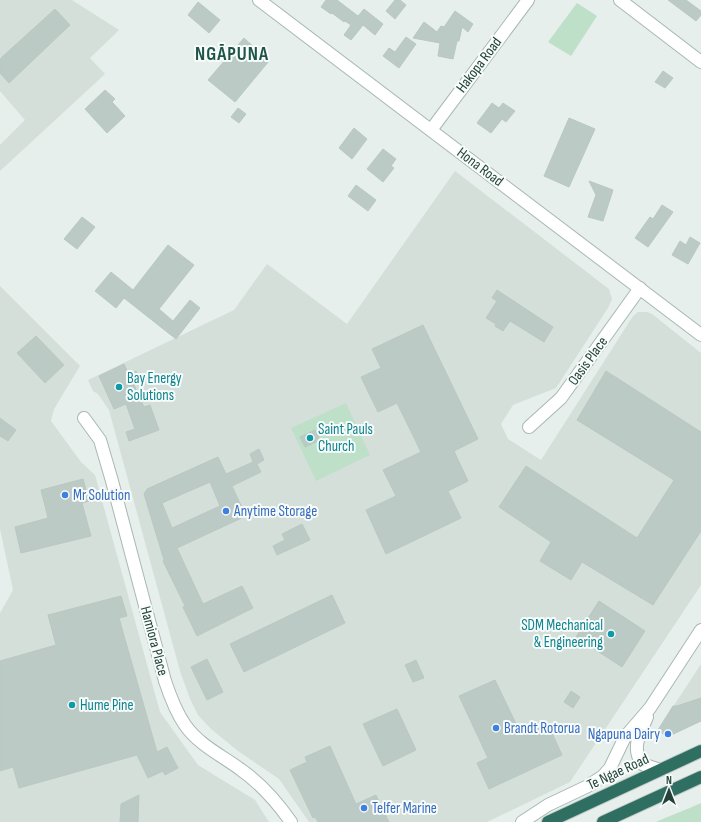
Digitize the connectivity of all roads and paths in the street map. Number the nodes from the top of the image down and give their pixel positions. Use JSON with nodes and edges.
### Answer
{"nodes":[{"id":1,"x":260,"y":0,"type":"edge"},
{"id":2,"x":528,"y":0,"type":"edge"},
{"id":3,"x":620,"y":0,"type":"edge"},
{"id":4,"x":701,"y":62,"type":"edge"},
{"id":5,"x":431,"y":130,"type":"junction"},
{"id":6,"x":640,"y":288,"type":"junction"},
{"id":7,"x":701,"y":335,"type":"edge"},
{"id":8,"x":84,"y":418,"type":"dead end"},
{"id":9,"x":528,"y":427,"type":"dead end"},
{"id":10,"x":701,"y":630,"type":"edge"},
{"id":11,"x":650,"y":708,"type":"junction"},
{"id":12,"x":701,"y":751,"type":"edge"},
{"id":13,"x":660,"y":770,"type":"junction"},
{"id":14,"x":701,"y":777,"type":"edge"},
{"id":15,"x":291,"y":822,"type":"edge"},
{"id":16,"x":522,"y":822,"type":"edge"},
{"id":17,"x":548,"y":822,"type":"edge"},
{"id":18,"x":603,"y":822,"type":"edge"}],
"edges":[{"from":1,"to":5,"type":"street","name":"Hona Road"},
{"from":2,"to":5,"type":"street","name":"Hakopa Road"},
{"from":3,"to":4,"type":"street"},
{"from":5,"to":6,"type":"street","name":"Hona Road"},
{"from":6,"to":7,"type":"street","name":"Hona Road"},
{"from":6,"to":9,"type":"street","name":"Oasis Place"},
{"from":8,"to":15,"type":"street","name":"Hamiora Place"},
{"from":10,"to":11,"type":"street"},
{"from":11,"to":13,"type":"street"},
{"from":11,"to":16,"type":"street"},
{"from":12,"to":13,"type":"highway","name":"Te Ngae Road"},
{"from":13,"to":17,"type":"highway","name":"Te Ngae Road"},
{"from":14,"to":18,"type":"highway"}]}
